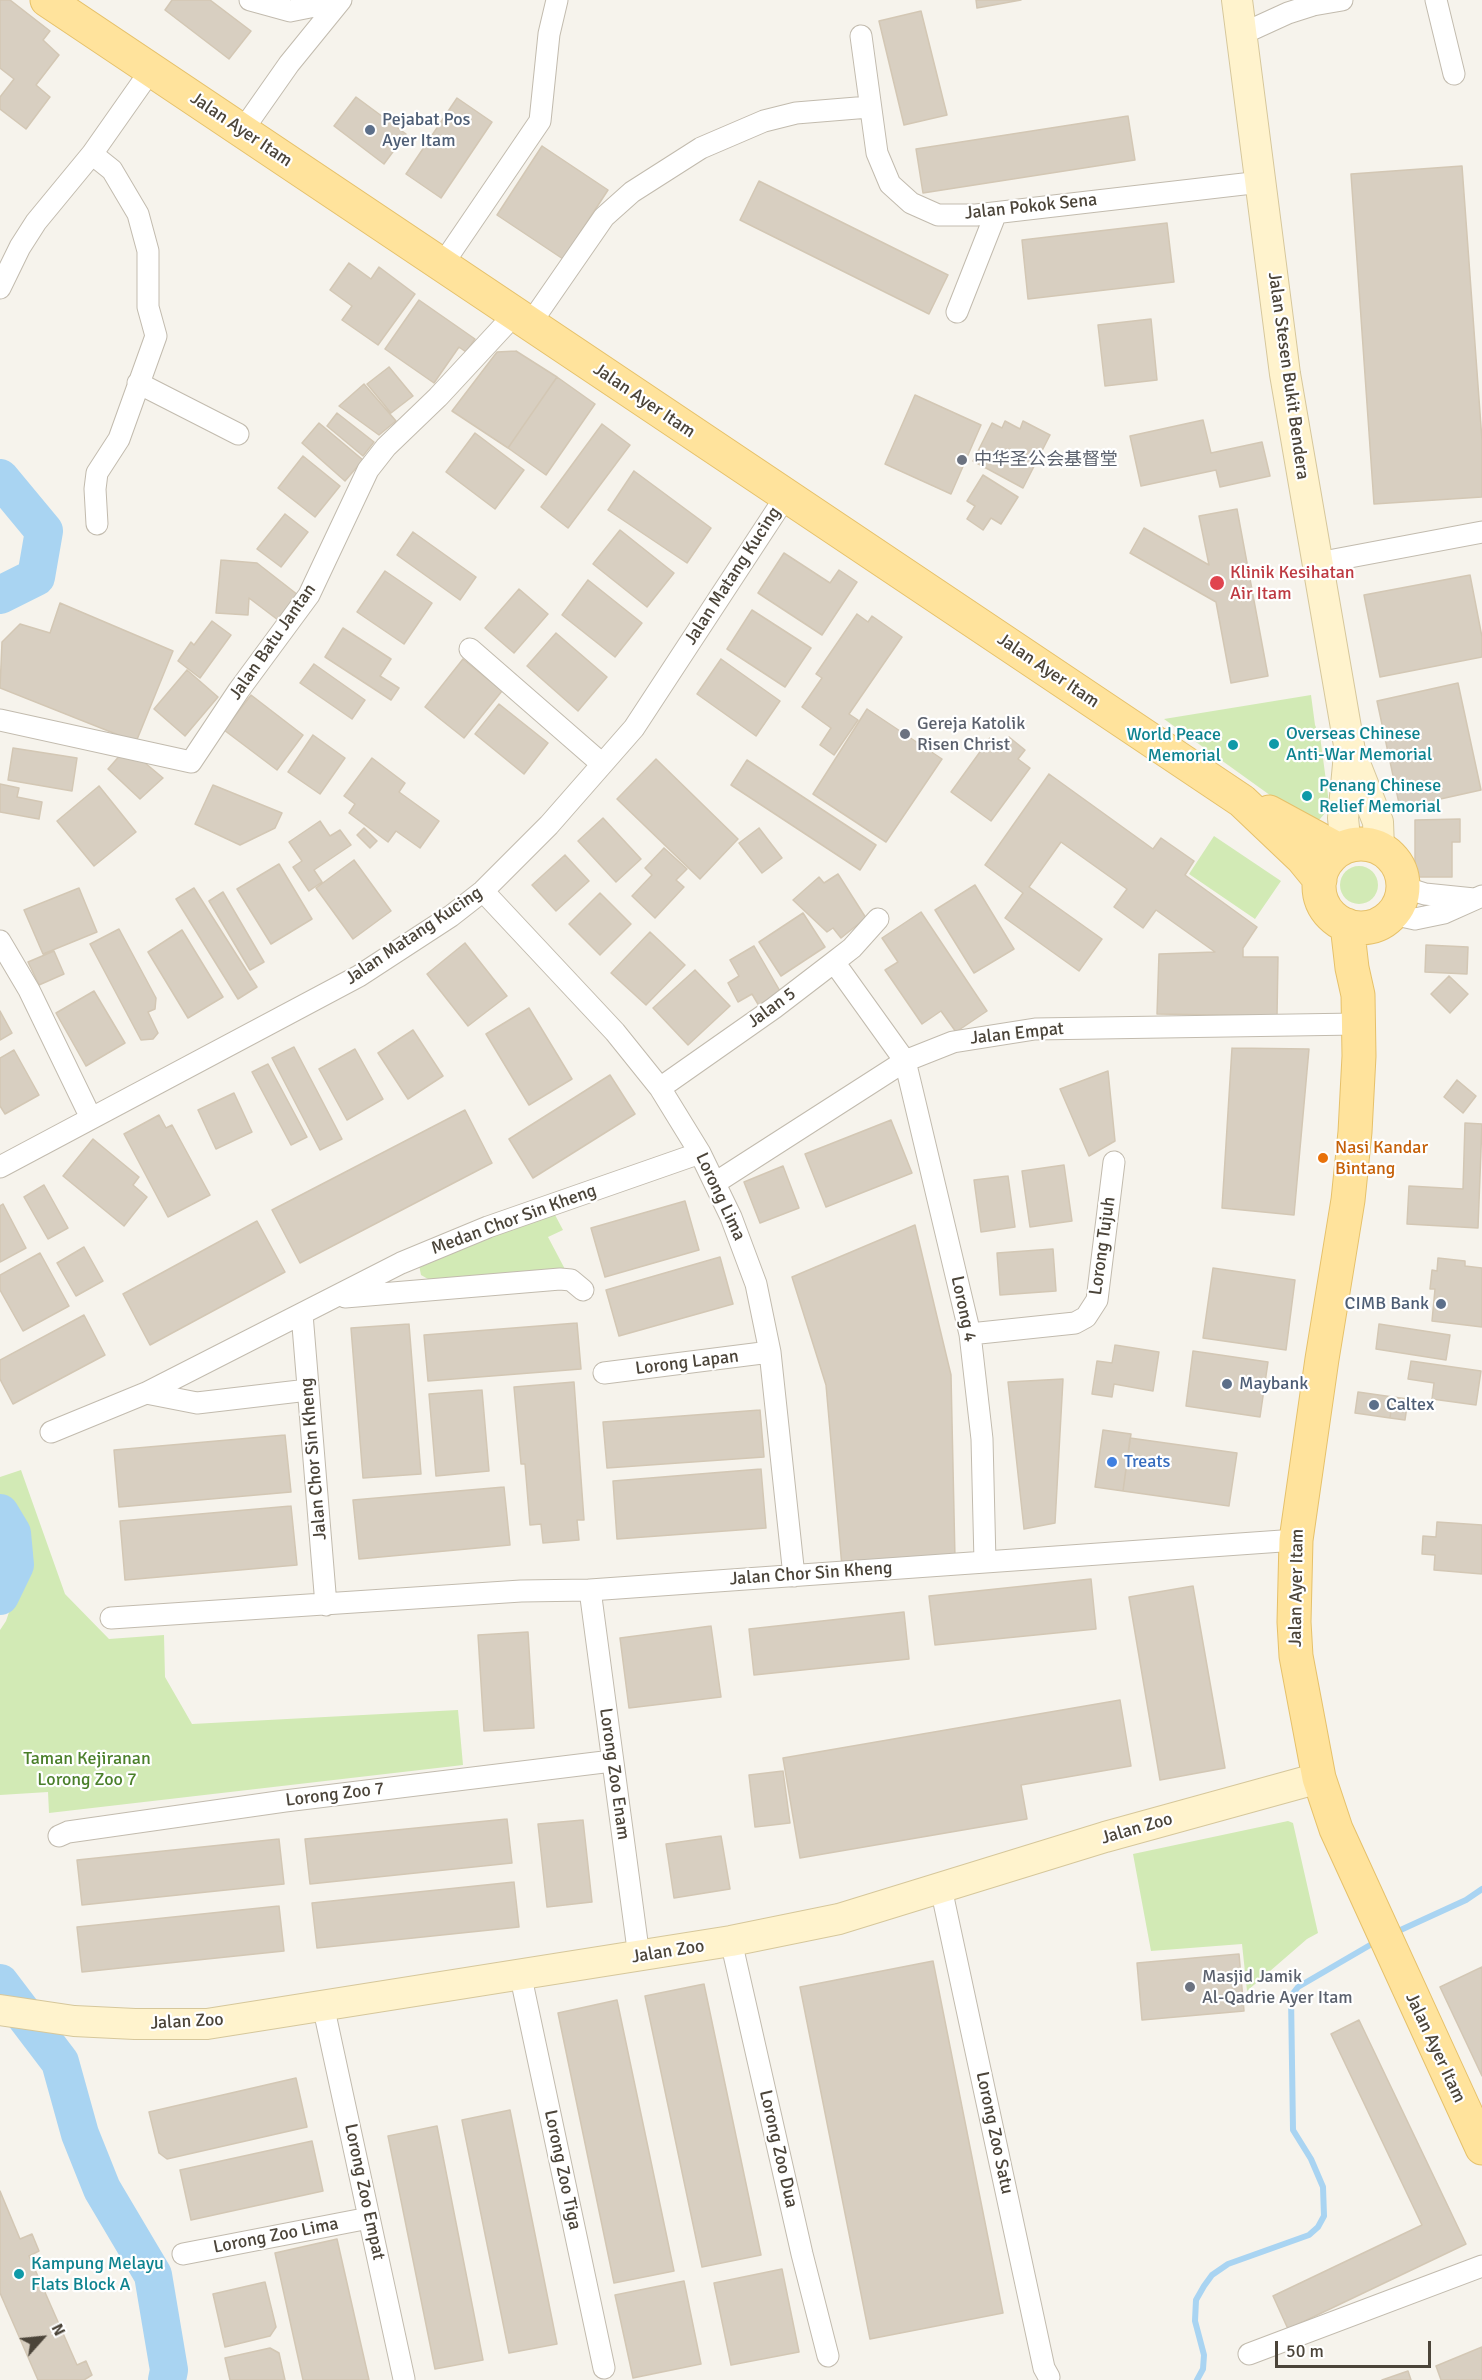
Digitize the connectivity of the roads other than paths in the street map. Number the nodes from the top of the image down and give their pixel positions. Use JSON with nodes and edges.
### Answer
{"nodes":[{"id":1,"x":46,"y":0,"type":"edge"},
{"id":2,"x":250,"y":0,"type":"edge"},
{"id":3,"x":341,"y":0,"type":"edge"},
{"id":4,"x":557,"y":0,"type":"edge"},
{"id":5,"x":1238,"y":0,"type":"edge"},
{"id":6,"x":1342,"y":0,"type":"edge"},
{"id":7,"x":1436,"y":0,"type":"edge"},
{"id":8,"x":1288,"y":7,"type":"edge"},
{"id":9,"x":1242,"y":33,"type":"junction"},
{"id":10,"x":861,"y":36,"type":"dead end"},
{"id":11,"x":151,"y":70,"type":"junction"},
{"id":12,"x":1454,"y":74,"type":"dead end"},
{"id":13,"x":869,"y":107,"type":"junction"},
{"id":14,"x":242,"y":131,"type":"junction"},
{"id":15,"x":92,"y":154,"type":"junction"},
{"id":16,"x":1261,"y":182,"type":"junction"},
{"id":17,"x":996,"y":213,"type":"junction"},
{"id":18,"x":442,"y":265,"type":"junction"},
{"id":19,"x":0,"y":288,"type":"edge"},
{"id":20,"x":957,"y":312,"type":"dead end"},
{"id":21,"x":523,"y":319,"type":"junction"},
{"id":22,"x":138,"y":383,"type":"junction"},
{"id":23,"x":238,"y":434,"type":"dead end"},
{"id":24,"x":786,"y":496,"type":"junction"},
{"id":25,"x":97,"y":524,"type":"dead end"},
{"id":26,"x":1482,"y":532,"type":"edge"},
{"id":27,"x":1318,"y":562,"type":"junction"},
{"id":28,"x":470,"y":649,"type":"dead end"},
{"id":29,"x":0,"y":720,"type":"edge"},
{"id":30,"x":1350,"y":751,"type":"junction"},
{"id":31,"x":602,"y":764,"type":"junction"},
{"id":32,"x":1242,"y":801,"type":"junction"},
{"id":33,"x":1379,"y":848,"type":"junction"},
{"id":34,"x":1342,"y":849,"type":"junction"},
{"id":35,"x":1320,"y":880,"type":"junction"},
{"id":36,"x":483,"y":891,"type":"junction"},
{"id":37,"x":1478,"y":897,"type":"edge"},
{"id":38,"x":1380,"y":913,"type":"junction"},
{"id":39,"x":878,"y":920,"type":"dead end"},
{"id":40,"x":0,"y":941,"type":"edge"},
{"id":41,"x":834,"y":962,"type":"junction"},
{"id":42,"x":1358,"y":1010,"type":"junction"},
{"id":43,"x":905,"y":1061,"type":"junction"},
{"id":44,"x":660,"y":1088,"type":"junction"},
{"id":45,"x":91,"y":1118,"type":"junction"},
{"id":46,"x":700,"y":1153,"type":"junction"},
{"id":47,"x":1114,"y":1162,"type":"dead end"},
{"id":48,"x":0,"y":1167,"type":"edge"},
{"id":49,"x":716,"y":1183,"type":"junction"},
{"id":50,"x":583,"y":1290,"type":"dead end"},
{"id":51,"x":332,"y":1298,"type":"junction"},
{"id":52,"x":302,"y":1314,"type":"junction"},
{"id":53,"x":970,"y":1334,"type":"junction"},
{"id":54,"x":770,"y":1352,"type":"junction"},
{"id":55,"x":604,"y":1373,"type":"dead end"},
{"id":56,"x":308,"y":1390,"type":"junction"},
{"id":57,"x":146,"y":1394,"type":"junction"},
{"id":58,"x":51,"y":1432,"type":"dead end"},
{"id":59,"x":1296,"y":1540,"type":"junction"},
{"id":60,"x":985,"y":1562,"type":"junction"},
{"id":61,"x":794,"y":1576,"type":"junction"},
{"id":62,"x":590,"y":1590,"type":"junction"},
{"id":63,"x":326,"y":1605,"type":"junction"},
{"id":64,"x":111,"y":1618,"type":"dead end"},
{"id":65,"x":612,"y":1761,"type":"junction"},
{"id":66,"x":1319,"y":1778,"type":"junction"},
{"id":67,"x":59,"y":1836,"type":"dead end"},
{"id":68,"x":941,"y":1888,"type":"junction"},
{"id":69,"x":731,"y":1941,"type":"junction"},
{"id":70,"x":639,"y":1957,"type":"junction"},
{"id":71,"x":520,"y":1973,"type":"junction"},
{"id":72,"x":323,"y":2005,"type":"junction"},
{"id":73,"x":0,"y":2010,"type":"edge"},
{"id":74,"x":1482,"y":2148,"type":"edge"},
{"id":75,"x":369,"y":2218,"type":"junction"},
{"id":76,"x":183,"y":2254,"type":"dead end"},
{"id":77,"x":1482,"y":2266,"type":"edge"},
{"id":78,"x":1249,"y":2354,"type":"dead end"},
{"id":79,"x":828,"y":2356,"type":"dead end"},
{"id":80,"x":604,"y":2368,"type":"dead end"},
{"id":81,"x":1049,"y":2377,"type":"dead end"},
{"id":82,"x":404,"y":2379,"type":"edge"}],
"edges":[{"from":1,"to":11,"type":"main road","name":"Jalan Ayer Itam"},
{"from":2,"to":3,"type":"street"},
{"from":3,"to":14,"type":"street"},
{"from":4,"to":18,"type":"street"},
{"from":5,"to":9,"type":"main road","name":"Jalan Stesen Bukit Bendera"},
{"from":6,"to":8,"type":"street"},
{"from":7,"to":12,"type":"street"},
{"from":8,"to":9,"type":"street"},
{"from":9,"to":16,"type":"main road","name":"Jalan Stesen Bukit Bendera"},
{"from":10,"to":13,"type":"street","name":"Jalan Pokok Sena"},
{"from":11,"to":14,"type":"main road","name":"Jalan Ayer Itam"},
{"from":11,"to":15,"type":"street"},
{"from":13,"to":17,"type":"street","name":"Jalan Pokok Sena"},
{"from":13,"to":21,"type":"street"},
{"from":14,"to":18,"type":"main road","name":"Jalan Ayer Itam"},
{"from":15,"to":19,"type":"street"},
{"from":15,"to":22,"type":"street"},
{"from":16,"to":17,"type":"street","name":"Jalan Pokok Sena"},
{"from":16,"to":27,"type":"main road","name":"Jalan Stesen Bukit Bendera"},
{"from":17,"to":20,"type":"street"},
{"from":18,"to":21,"type":"main road","name":"Jalan Ayer Itam"},
{"from":21,"to":24,"type":"main road","name":"Jalan Ayer Itam"},
{"from":21,"to":29,"type":"street","name":"Jalan Batu Jantan"},
{"from":22,"to":23,"type":"street"},
{"from":22,"to":25,"type":"street"},
{"from":24,"to":31,"type":"street","name":"Jalan Matang Kucing"},
{"from":24,"to":32,"type":"main road","name":"Jalan Ayer Itam"},
{"from":26,"to":27,"type":"street"},
{"from":27,"to":30,"type":"main road","name":"Jalan Stesen Bukit Bendera"},
{"from":28,"to":31,"type":"street"},
{"from":30,"to":33,"type":"main road","name":"Jalan Stesen Bukit Bendera"},
{"from":30,"to":34,"type":"main road","name":"Jalan Stesen Bukit Bendera"},
{"from":31,"to":36,"type":"street","name":"Jalan Matang Kucing"},
{"from":32,"to":34,"type":"main road","name":"Jalan Ayer Itam"},
{"from":32,"to":35,"type":"main road","name":"Jalan Ayer Itam"},
{"from":33,"to":34,"type":"main road"},
{"from":33,"to":38,"type":"main road"},
{"from":34,"to":35,"type":"main road"},
{"from":35,"to":38,"type":"main road"},
{"from":36,"to":44,"type":"street","name":"Lorong Lima"},
{"from":36,"to":45,"type":"street","name":"Jalan Matang Kucing"},
{"from":37,"to":38,"type":"street"},
{"from":37,"to":38,"type":"street"},
{"from":38,"to":42,"type":"main road","name":"Jalan Ayer Itam"},
{"from":39,"to":41,"type":"street","name":"Jalan 5"},
{"from":40,"to":45,"type":"street"},
{"from":41,"to":43,"type":"street"},
{"from":41,"to":44,"type":"street","name":"Jalan 5"},
{"from":42,"to":43,"type":"street","name":"Jalan Empat"},
{"from":42,"to":59,"type":"main road","name":"Jalan Ayer Itam"},
{"from":43,"to":49,"type":"street","name":"Jalan Empat"},
{"from":43,"to":53,"type":"street","name":"Lorong 4"},
{"from":44,"to":46,"type":"street","name":"Lorong Lima"},
{"from":45,"to":48,"type":"street","name":"Jalan Matang Kucing"},
{"from":46,"to":49,"type":"street","name":"Lorong Lima"},
{"from":46,"to":51,"type":"street","name":"Medan Chor Sin Kheng"},
{"from":47,"to":53,"type":"street","name":"Lorong Tujuh"},
{"from":49,"to":54,"type":"street","name":"Lorong Lima"},
{"from":50,"to":51,"type":"street","name":"Medan Chor Sin Kheng"},
{"from":51,"to":52,"type":"street","name":"Medan Chor Sin Kheng"},
{"from":52,"to":56,"type":"street","name":"Jalan Chor Sin Kheng"},
{"from":52,"to":57,"type":"street","name":"Medan Chor Sin Kheng"},
{"from":53,"to":60,"type":"street","name":"Lorong 4"},
{"from":54,"to":55,"type":"street","name":"Lorong Lapan"},
{"from":54,"to":61,"type":"street","name":"Lorong Lima"},
{"from":56,"to":57,"type":"street"},
{"from":56,"to":63,"type":"street","name":"Jalan Chor Sin Kheng"},
{"from":57,"to":58,"type":"street","name":"Medan Chor Sin Kheng"},
{"from":59,"to":60,"type":"street","name":"Jalan Chor Sin Kheng"},
{"from":59,"to":66,"type":"main road","name":"Jalan Ayer Itam"},
{"from":60,"to":61,"type":"street","name":"Jalan Chor Sin Kheng"},
{"from":61,"to":62,"type":"street","name":"Jalan Chor Sin Kheng"},
{"from":62,"to":63,"type":"street","name":"Jalan Chor Sin Kheng"},
{"from":62,"to":65,"type":"street","name":"Lorong Zoo Enam"},
{"from":63,"to":64,"type":"street","name":"Jalan Chor Sin Kheng"},
{"from":65,"to":67,"type":"street","name":"Lorong Zoo 7"},
{"from":65,"to":70,"type":"street","name":"Lorong Zoo Enam"},
{"from":66,"to":68,"type":"main road","name":"Jalan Zoo"},
{"from":66,"to":74,"type":"main road","name":"Jalan Ayer Itam"},
{"from":68,"to":69,"type":"main road","name":"Jalan Zoo"},
{"from":68,"to":81,"type":"street","name":"Lorong Zoo Satu"},
{"from":69,"to":70,"type":"main road","name":"Jalan Zoo"},
{"from":69,"to":79,"type":"street","name":"Lorong Zoo Dua"},
{"from":70,"to":71,"type":"main road","name":"Jalan Zoo"},
{"from":71,"to":72,"type":"main road","name":"Jalan Zoo"},
{"from":71,"to":80,"type":"street","name":"Lorong Zoo Tiga"},
{"from":72,"to":73,"type":"main road","name":"Jalan Zoo"},
{"from":72,"to":75,"type":"street","name":"Lorong Zoo Empat"},
{"from":75,"to":76,"type":"street","name":"Lorong Zoo Lima"},
{"from":75,"to":82,"type":"street","name":"Lorong Zoo Empat"},
{"from":77,"to":78,"type":"street"}]}
